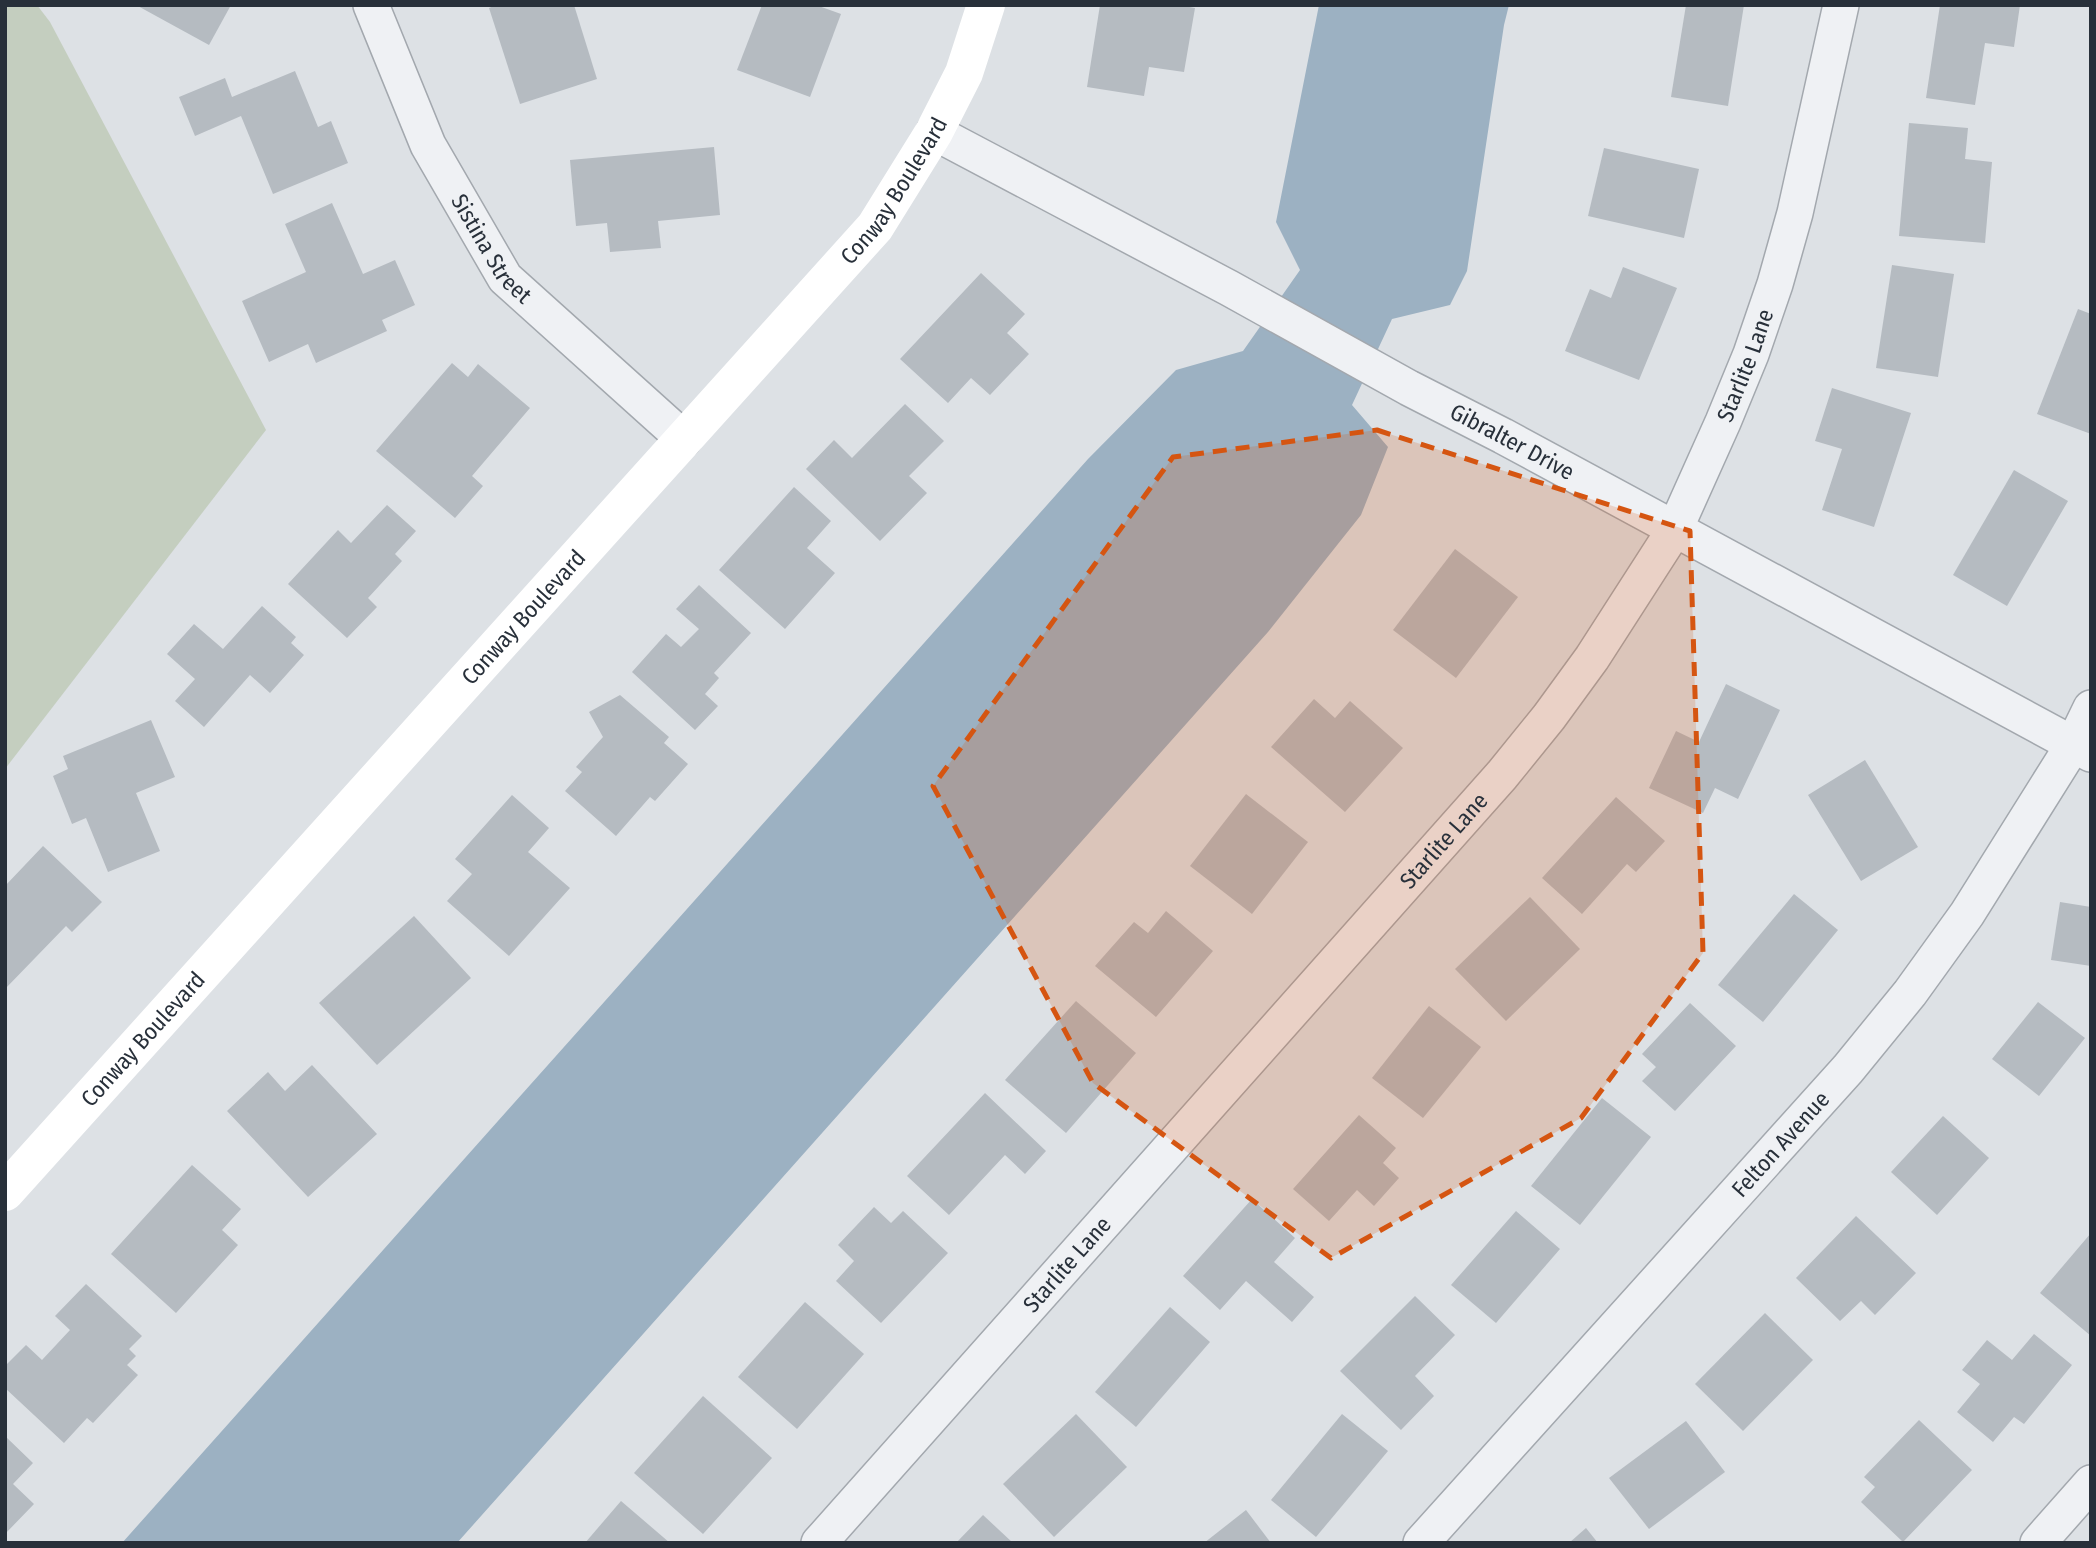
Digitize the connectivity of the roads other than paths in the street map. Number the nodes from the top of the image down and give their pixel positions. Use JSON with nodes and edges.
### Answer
{"nodes":[{"id":1,"x":371,"y":5,"type":"edge"},
{"id":2,"x":986,"y":5,"type":"edge"},
{"id":3,"x":1841,"y":5,"type":"edge"},
{"id":4,"x":934,"y":132,"type":"junction"},
{"id":5,"x":684,"y":439,"type":"junction"},
{"id":6,"x":1675,"y":529,"type":"junction"},
{"id":7,"x":2091,"y":708,"type":"edge"},
{"id":8,"x":2082,"y":750,"type":"edge"},
{"id":9,"x":5,"y":1192,"type":"edge"},
{"id":10,"x":2091,"y":1483,"type":"edge"},
{"id":11,"x":819,"y":1543,"type":"edge"},
{"id":12,"x":1421,"y":1543,"type":"edge"},
{"id":13,"x":2038,"y":1543,"type":"edge"}],
"edges":[{"from":1,"to":5,"type":"street","name":"Sistina Street"},
{"from":2,"to":4,"type":"street","name":"Conway Boulevard"},
{"from":3,"to":6,"type":"street","name":"Starlite Lane"},
{"from":4,"to":5,"type":"street","name":"Conway Boulevard"},
{"from":4,"to":6,"type":"street","name":"Gibralter Drive"},
{"from":5,"to":9,"type":"street","name":"Conway Boulevard"},
{"from":6,"to":8,"type":"street","name":"Gibralter Drive"},
{"from":6,"to":11,"type":"street","name":"Starlite Lane"},
{"from":7,"to":8,"type":"street","name":"Felton Avenue"},
{"from":8,"to":12,"type":"street","name":"Felton Avenue"},
{"from":10,"to":13,"type":"street"}]}
